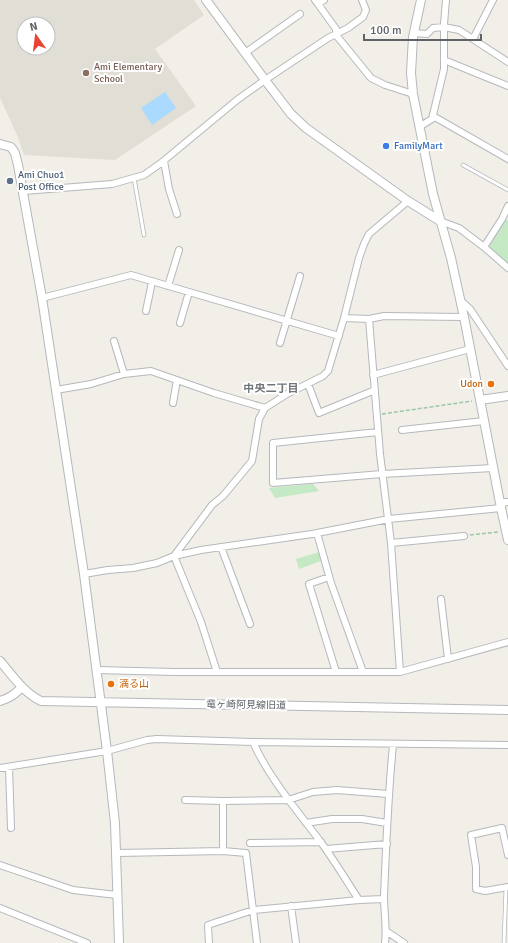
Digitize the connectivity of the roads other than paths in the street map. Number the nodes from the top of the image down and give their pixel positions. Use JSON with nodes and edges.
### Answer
{"nodes":[{"id":1,"x":206,"y":0,"type":"edge"},
{"id":2,"x":362,"y":0,"type":"edge"},
{"id":3,"x":421,"y":0,"type":"edge"},
{"id":4,"x":446,"y":0,"type":"edge"},
{"id":5,"x":493,"y":0,"type":"edge"},
{"id":6,"x":319,"y":1,"type":"edge"},
{"id":7,"x":300,"y":14,"type":"dead end"},
{"id":8,"x":444,"y":27,"type":"junction"},
{"id":9,"x":414,"y":33,"type":"junction"},
{"id":10,"x":336,"y":35,"type":"junction"},
{"id":11,"x":473,"y":39,"type":"junction"},
{"id":12,"x":245,"y":53,"type":"junction"},
{"id":13,"x":444,"y":60,"type":"junction"},
{"id":14,"x":508,"y":62,"type":"edge"},
{"id":15,"x":265,"y":80,"type":"junction"},
{"id":16,"x":508,"y":86,"type":"edge"},
{"id":17,"x":413,"y":94,"type":"junction"},
{"id":18,"x":433,"y":116,"type":"junction"},
{"id":19,"x":419,"y":127,"type":"junction"},
{"id":20,"x":0,"y":138,"type":"edge"},
{"id":21,"x":0,"y":144,"type":"edge"},
{"id":22,"x":0,"y":149,"type":"edge"},
{"id":23,"x":508,"y":159,"type":"edge"},
{"id":24,"x":164,"y":161,"type":"junction"},
{"id":25,"x":463,"y":165,"type":"dead end"},
{"id":26,"x":134,"y":178,"type":"junction"},
{"id":27,"x":508,"y":190,"type":"edge"},
{"id":28,"x":24,"y":192,"type":"junction"},
{"id":29,"x":408,"y":201,"type":"junction"},
{"id":30,"x":508,"y":206,"type":"edge"},
{"id":31,"x":177,"y":214,"type":"dead end"},
{"id":32,"x":505,"y":220,"type":"edge"},
{"id":33,"x":440,"y":221,"type":"junction"},
{"id":34,"x":144,"y":235,"type":"dead end"},
{"id":35,"x":484,"y":247,"type":"junction"},
{"id":36,"x":179,"y":250,"type":"dead end"},
{"id":37,"x":508,"y":268,"type":"edge"},
{"id":38,"x":300,"y":276,"type":"dead end"},
{"id":39,"x":152,"y":282,"type":"junction"},
{"id":40,"x":168,"y":286,"type":"junction"},
{"id":41,"x":189,"y":292,"type":"junction"},
{"id":42,"x":42,"y":298,"type":"junction"},
{"id":43,"x":461,"y":301,"type":"junction"},
{"id":44,"x":146,"y":311,"type":"dead end"},
{"id":45,"x":464,"y":317,"type":"junction"},
{"id":46,"x":344,"y":318,"type":"junction"},
{"id":47,"x":369,"y":319,"type":"junction"},
{"id":48,"x":287,"y":321,"type":"junction"},
{"id":49,"x":180,"y":323,"type":"dead end"},
{"id":50,"x":339,"y":336,"type":"junction"},
{"id":51,"x":114,"y":341,"type":"dead end"},
{"id":52,"x":280,"y":343,"type":"dead end"},
{"id":53,"x":470,"y":349,"type":"junction"},
{"id":54,"x":508,"y":366,"type":"edge"},
{"id":55,"x":124,"y":374,"type":"junction"},
{"id":56,"x":374,"y":375,"type":"junction"},
{"id":57,"x":177,"y":380,"type":"junction"},
{"id":58,"x":308,"y":384,"type":"junction"},
{"id":59,"x":56,"y":390,"type":"junction"},
{"id":60,"x":375,"y":390,"type":"junction"},
{"id":61,"x":508,"y":396,"type":"edge"},
{"id":62,"x":480,"y":400,"type":"junction"},
{"id":63,"x":173,"y":403,"type":"dead end"},
{"id":64,"x":266,"y":408,"type":"junction"},
{"id":65,"x":484,"y":421,"type":"junction"},
{"id":66,"x":402,"y":430,"type":"dead end"},
{"id":67,"x":378,"y":432,"type":"junction"},
{"id":68,"x":493,"y":468,"type":"junction"},
{"id":69,"x":382,"y":474,"type":"junction"},
{"id":70,"x":508,"y":502,"type":"edge"},
{"id":71,"x":501,"y":508,"type":"junction"},
{"id":72,"x":389,"y":519,"type":"junction"},
{"id":73,"x":317,"y":533,"type":"junction"},
{"id":74,"x":464,"y":536,"type":"road end"},
{"id":75,"x":508,"y":540,"type":"edge"},
{"id":76,"x":391,"y":543,"type":"junction"},
{"id":77,"x":221,"y":547,"type":"junction"},
{"id":78,"x":174,"y":556,"type":"junction"},
{"id":79,"x":84,"y":574,"type":"junction"},
{"id":80,"x":329,"y":577,"type":"junction"},
{"id":81,"x":441,"y":599,"type":"dead end"},
{"id":82,"x":250,"y":624,"type":"dead end"},
{"id":83,"x":508,"y":642,"type":"edge"},
{"id":84,"x":448,"y":659,"type":"junction"},
{"id":85,"x":0,"y":661,"type":"edge"},
{"id":86,"x":97,"y":670,"type":"junction"},
{"id":87,"x":216,"y":672,"type":"junction"},
{"id":88,"x":336,"y":672,"type":"junction"},
{"id":89,"x":363,"y":672,"type":"junction"},
{"id":90,"x":400,"y":672,"type":"junction"},
{"id":91,"x":22,"y":687,"type":"junction"},
{"id":92,"x":0,"y":701,"type":"edge"},
{"id":93,"x":101,"y":702,"type":"junction"},
{"id":94,"x":508,"y":710,"type":"edge"},
{"id":95,"x":252,"y":742,"type":"junction"},
{"id":96,"x":393,"y":744,"type":"junction"},
{"id":97,"x":508,"y":745,"type":"edge"},
{"id":98,"x":107,"y":751,"type":"junction"},
{"id":99,"x":9,"y":767,"type":"junction"},
{"id":100,"x":0,"y":768,"type":"edge"},
{"id":101,"x":388,"y":794,"type":"junction"},
{"id":102,"x":185,"y":800,"type":"dead end"},
{"id":103,"x":288,"y":800,"type":"junction"},
{"id":104,"x":223,"y":801,"type":"junction"},
{"id":105,"x":306,"y":823,"type":"junction"},
{"id":106,"x":387,"y":823,"type":"junction"},
{"id":107,"x":11,"y":828,"type":"dead end"},
{"id":108,"x":321,"y":842,"type":"junction"},
{"id":109,"x":250,"y":843,"type":"dead end"},
{"id":110,"x":387,"y":844,"type":"junction"},
{"id":111,"x":326,"y":849,"type":"junction"},
{"id":112,"x":223,"y":851,"type":"junction"},
{"id":113,"x":117,"y":853,"type":"junction"},
{"id":114,"x":508,"y":855,"type":"edge"},
{"id":115,"x":0,"y":865,"type":"edge"},
{"id":116,"x":507,"y":887,"type":"edge"},
{"id":117,"x":117,"y":895,"type":"junction"},
{"id":118,"x":384,"y":899,"type":"junction"},
{"id":119,"x":359,"y":900,"type":"junction"},
{"id":120,"x":291,"y":906,"type":"junction"},
{"id":121,"x":0,"y":908,"type":"edge"},
{"id":122,"x":253,"y":910,"type":"junction"},
{"id":123,"x":386,"y":931,"type":"junction"},
{"id":124,"x":87,"y":943,"type":"edge"},
{"id":125,"x":119,"y":943,"type":"edge"},
{"id":126,"x":209,"y":943,"type":"edge"},
{"id":127,"x":257,"y":943,"type":"edge"},
{"id":128,"x":296,"y":943,"type":"edge"},
{"id":129,"x":385,"y":943,"type":"edge"},
{"id":130,"x":404,"y":943,"type":"edge"},
{"id":131,"x":504,"y":943,"type":"edge"}],
"edges":[{"from":1,"to":12,"type":"street"},
{"from":2,"to":10,"type":"street"},
{"from":3,"to":9,"type":"street"},
{"from":4,"to":8,"type":"street"},
{"from":5,"to":11,"type":"street"},
{"from":6,"to":10,"type":"street"},
{"from":7,"to":12,"type":"street"},
{"from":8,"to":9,"type":"street"},
{"from":8,"to":11,"type":"street"},
{"from":8,"to":13,"type":"street"},
{"from":9,"to":17,"type":"street"},
{"from":10,"to":15,"type":"street"},
{"from":10,"to":17,"type":"street"},
{"from":11,"to":14,"type":"street"},
{"from":12,"to":15,"type":"street"},
{"from":13,"to":16,"type":"street"},
{"from":13,"to":18,"type":"street"},
{"from":15,"to":24,"type":"street"},
{"from":15,"to":29,"type":"street"},
{"from":17,"to":19,"type":"street"},
{"from":18,"to":19,"type":"street"},
{"from":18,"to":23,"type":"street"},
{"from":19,"to":33,"type":"street"},
{"from":20,"to":21,"type":"street"},
{"from":21,"to":22,"type":"street"},
{"from":21,"to":28,"type":"street"},
{"from":24,"to":26,"type":"street"},
{"from":24,"to":31,"type":"street"},
{"from":25,"to":27,"type":"lane"},
{"from":26,"to":28,"type":"street"},
{"from":26,"to":34,"type":"lane"},
{"from":28,"to":42,"type":"street"},
{"from":29,"to":33,"type":"street"},
{"from":29,"to":46,"type":"street"},
{"from":30,"to":32,"type":"street"},
{"from":32,"to":35,"type":"street"},
{"from":33,"to":35,"type":"street"},
{"from":33,"to":43,"type":"street"},
{"from":35,"to":37,"type":"street"},
{"from":36,"to":40,"type":"street"},
{"from":38,"to":48,"type":"street"},
{"from":39,"to":40,"type":"street"},
{"from":39,"to":42,"type":"street"},
{"from":39,"to":44,"type":"street"},
{"from":40,"to":41,"type":"street"},
{"from":41,"to":48,"type":"street"},
{"from":41,"to":49,"type":"street"},
{"from":42,"to":59,"type":"street"},
{"from":43,"to":45,"type":"street"},
{"from":43,"to":54,"type":"street"},
{"from":45,"to":47,"type":"street"},
{"from":45,"to":53,"type":"street"},
{"from":46,"to":47,"type":"street"},
{"from":46,"to":50,"type":"street"},
{"from":47,"to":56,"type":"street"},
{"from":48,"to":50,"type":"street"},
{"from":48,"to":52,"type":"street"},
{"from":50,"to":58,"type":"street"},
{"from":51,"to":55,"type":"street"},
{"from":53,"to":56,"type":"street"},
{"from":53,"to":62,"type":"street"},
{"from":55,"to":57,"type":"street"},
{"from":55,"to":59,"type":"street"},
{"from":56,"to":60,"type":"street"},
{"from":57,"to":63,"type":"street"},
{"from":57,"to":64,"type":"street"},
{"from":58,"to":60,"type":"street"},
{"from":58,"to":64,"type":"street"},
{"from":59,"to":79,"type":"street"},
{"from":60,"to":67,"type":"street"},
{"from":61,"to":62,"type":"street"},
{"from":62,"to":65,"type":"street"},
{"from":64,"to":78,"type":"street"},
{"from":65,"to":66,"type":"street"},
{"from":65,"to":68,"type":"street"},
{"from":67,"to":69,"type":"street"},
{"from":67,"to":69,"type":"street"},
{"from":68,"to":69,"type":"street"},
{"from":68,"to":71,"type":"street"},
{"from":69,"to":72,"type":"street"},
{"from":70,"to":71,"type":"street"},
{"from":71,"to":72,"type":"street"},
{"from":71,"to":75,"type":"street"},
{"from":72,"to":73,"type":"street"},
{"from":72,"to":76,"type":"street"},
{"from":73,"to":77,"type":"street"},
{"from":73,"to":80,"type":"street"},
{"from":74,"to":76,"type":"street"},
{"from":76,"to":90,"type":"street"},
{"from":77,"to":78,"type":"street"},
{"from":77,"to":82,"type":"street"},
{"from":78,"to":79,"type":"street"},
{"from":78,"to":87,"type":"street"},
{"from":79,"to":86,"type":"street"},
{"from":80,"to":88,"type":"street"},
{"from":80,"to":89,"type":"street"},
{"from":81,"to":84,"type":"street"},
{"from":83,"to":84,"type":"street"},
{"from":84,"to":90,"type":"street"},
{"from":85,"to":91,"type":"street","name":"竜ヶ崎阿見線旧道"},
{"from":86,"to":87,"type":"street"},
{"from":86,"to":93,"type":"street"},
{"from":87,"to":88,"type":"street"},
{"from":88,"to":89,"type":"street"},
{"from":89,"to":90,"type":"street"},
{"from":91,"to":92,"type":"street"},
{"from":91,"to":93,"type":"street","name":"竜ヶ崎阿見線旧道"},
{"from":93,"to":94,"type":"street","name":"竜ヶ崎阿見線旧道"},
{"from":93,"to":98,"type":"street"},
{"from":95,"to":96,"type":"street"},
{"from":95,"to":98,"type":"street"},
{"from":95,"to":103,"type":"street"},
{"from":96,"to":97,"type":"street"},
{"from":96,"to":101,"type":"street"},
{"from":98,"to":99,"type":"street"},
{"from":98,"to":113,"type":"street"},
{"from":99,"to":100,"type":"street"},
{"from":99,"to":107,"type":"street"},
{"from":101,"to":103,"type":"street"},
{"from":101,"to":106,"type":"street"},
{"from":102,"to":104,"type":"street"},
{"from":103,"to":104,"type":"street"},
{"from":103,"to":105,"type":"street"},
{"from":104,"to":112,"type":"street"},
{"from":105,"to":106,"type":"street"},
{"from":105,"to":108,"type":"street"},
{"from":106,"to":110,"type":"street"},
{"from":108,"to":109,"type":"street"},
{"from":108,"to":111,"type":"street"},
{"from":110,"to":111,"type":"street"},
{"from":110,"to":118,"type":"street"},
{"from":111,"to":119,"type":"street"},
{"from":112,"to":113,"type":"street"},
{"from":112,"to":122,"type":"street"},
{"from":113,"to":117,"type":"street"},
{"from":114,"to":116,"type":"street"},
{"from":115,"to":117,"type":"street"},
{"from":116,"to":131,"type":"lane"},
{"from":117,"to":125,"type":"street"},
{"from":118,"to":119,"type":"street"},
{"from":118,"to":123,"type":"street"},
{"from":119,"to":120,"type":"street"},
{"from":120,"to":122,"type":"street"},
{"from":120,"to":128,"type":"street"},
{"from":121,"to":124,"type":"street"},
{"from":122,"to":126,"type":"street"},
{"from":122,"to":127,"type":"street"},
{"from":123,"to":129,"type":"street"},
{"from":123,"to":130,"type":"street"}]}
